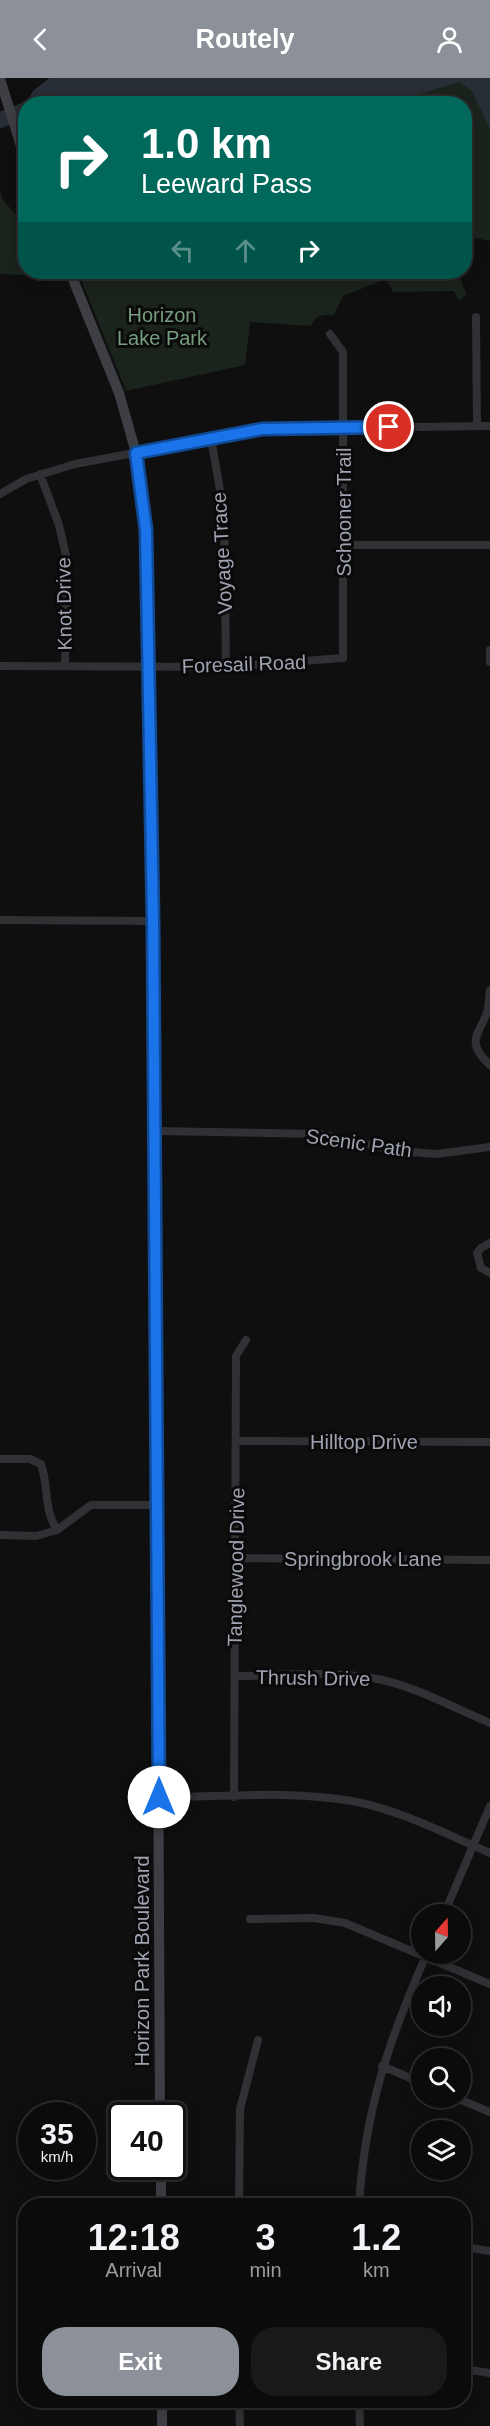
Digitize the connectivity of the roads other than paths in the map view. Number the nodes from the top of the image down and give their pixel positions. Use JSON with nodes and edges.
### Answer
{"nodes":[{"id":1,"x":0,"y":79,"type":"edge"},
{"id":2,"x":18,"y":140,"type":"edge"},
{"id":3,"x":73,"y":279,"type":"edge"},
{"id":4,"x":476,"y":317,"type":"dead end"},
{"id":5,"x":330,"y":334,"type":"dead end"},
{"id":6,"x":477,"y":426,"type":"junction"},
{"id":7,"x":490,"y":426,"type":"edge"},
{"id":8,"x":345,"y":428,"type":"junction"},
{"id":9,"x":211,"y":439,"type":"junction"},
{"id":10,"x":136,"y":453,"type":"junction"},
{"id":11,"x":40,"y":474,"type":"junction"},
{"id":12,"x":0,"y":494,"type":"edge"},
{"id":13,"x":345,"y":545,"type":"junction"},
{"id":14,"x":490,"y":545,"type":"edge"},
{"id":15,"x":490,"y":650,"type":"edge"},
{"id":16,"x":343,"y":658,"type":"joint"},
{"id":17,"x":490,"y":662,"type":"edge"},
{"id":18,"x":65,"y":665,"type":"junction"},
{"id":19,"x":0,"y":666,"type":"edge"},
{"id":20,"x":148,"y":667,"type":"junction"},
{"id":21,"x":226,"y":667,"type":"junction"},
{"id":22,"x":0,"y":920,"type":"edge"},
{"id":23,"x":153,"y":921,"type":"junction"},
{"id":24,"x":490,"y":990,"type":"edge"},
{"id":25,"x":489,"y":1013,"type":"edge"},
{"id":26,"x":490,"y":1065,"type":"edge"},
{"id":27,"x":155,"y":1131,"type":"junction"},
{"id":28,"x":490,"y":1147,"type":"edge"},
{"id":29,"x":490,"y":1243,"type":"edge"},
{"id":30,"x":490,"y":1273,"type":"edge"},
{"id":31,"x":246,"y":1340,"type":"dead end"},
{"id":32,"x":237,"y":1441,"type":"junction"},
{"id":33,"x":490,"y":1442,"type":"edge"},
{"id":34,"x":0,"y":1459,"type":"edge"},
{"id":35,"x":158,"y":1505,"type":"junction"},
{"id":36,"x":57,"y":1530,"type":"junction"},
{"id":37,"x":0,"y":1535,"type":"edge"},
{"id":38,"x":236,"y":1558,"type":"junction"},
{"id":39,"x":490,"y":1560,"type":"edge"},
{"id":40,"x":235,"y":1676,"type":"junction"},
{"id":41,"x":490,"y":1723,"type":"edge"},
{"id":42,"x":159,"y":1797,"type":"junction"},
{"id":43,"x":234,"y":1797,"type":"junction"},
{"id":44,"x":490,"y":1806,"type":"edge"},
{"id":45,"x":473,"y":1846,"type":"junction"},
{"id":46,"x":490,"y":1853,"type":"edge"},
{"id":47,"x":448,"y":1904,"type":"edge"},
{"id":48,"x":250,"y":1919,"type":"dead end"},
{"id":49,"x":411,"y":1949,"type":"edge"},
{"id":50,"x":422,"y":1964,"type":"edge"},
{"id":51,"x":446,"y":1964,"type":"edge"},
{"id":52,"x":490,"y":1984,"type":"edge"},
{"id":53,"x":258,"y":2040,"type":"dead end"},
{"id":54,"x":382,"y":2066,"type":"junction"},
{"id":55,"x":411,"y":2078,"type":"edge"},
{"id":56,"x":160,"y":2102,"type":"edge"},
{"id":57,"x":471,"y":2104,"type":"edge"},
{"id":58,"x":490,"y":2112,"type":"edge"},
{"id":59,"x":160,"y":2180,"type":"edge"},
{"id":60,"x":161,"y":2198,"type":"edge"},
{"id":61,"x":239,"y":2198,"type":"edge"},
{"id":62,"x":360,"y":2198,"type":"edge"},
{"id":63,"x":471,"y":2248,"type":"edge"},
{"id":64,"x":490,"y":2251,"type":"edge"},
{"id":65,"x":471,"y":2370,"type":"edge"},
{"id":66,"x":490,"y":2373,"type":"edge"},
{"id":67,"x":162,"y":2408,"type":"edge"},
{"id":68,"x":239,"y":2408,"type":"edge"},
{"id":69,"x":359,"y":2408,"type":"edge"},
{"id":70,"x":162,"y":2426,"type":"edge"},
{"id":71,"x":240,"y":2426,"type":"edge"},
{"id":72,"x":360,"y":2426,"type":"edge"}],
"edges":[{"from":1,"to":2,"type":"street"},
{"from":3,"to":10,"type":"street","name":"Horizon Park Boulevard"},
{"from":4,"to":6,"type":"street"},
{"from":5,"to":8,"type":"street","name":"Schooner Trail"},
{"from":6,"to":7,"type":"street"},
{"from":6,"to":8,"type":"street"},
{"from":8,"to":9,"type":"street"},
{"from":8,"to":13,"type":"street","name":"Schooner Trail"},
{"from":9,"to":10,"type":"street"},
{"from":9,"to":21,"type":"street","name":"Voyage Trace"},
{"from":10,"to":11,"type":"street"},
{"from":10,"to":20,"type":"street","name":"Horizon Park Boulevard"},
{"from":11,"to":12,"type":"street"},
{"from":11,"to":18,"type":"street","name":"Knot Drive"},
{"from":13,"to":14,"type":"street"},
{"from":13,"to":16,"type":"street","name":"Schooner Trail"},
{"from":15,"to":17,"type":"street"},
{"from":16,"to":21,"type":"street","name":"Foresail Road"},
{"from":18,"to":19,"type":"street","name":"Foresail Road"},
{"from":18,"to":20,"type":"street","name":"Foresail Road"},
{"from":20,"to":21,"type":"street","name":"Foresail Road"},
{"from":20,"to":23,"type":"street","name":"Horizon Park Boulevard"},
{"from":22,"to":23,"type":"street"},
{"from":23,"to":27,"type":"street","name":"Horizon Park Boulevard"},
{"from":24,"to":25,"type":"street"},
{"from":25,"to":26,"type":"street"},
{"from":27,"to":28,"type":"street","name":"Scenic Path"},
{"from":27,"to":35,"type":"street","name":"Horizon Park Boulevard"},
{"from":29,"to":30,"type":"street"},
{"from":31,"to":32,"type":"street","name":"Tanglewood Drive"},
{"from":32,"to":33,"type":"street","name":"Hilltop Drive"},
{"from":32,"to":38,"type":"street","name":"Tanglewood Drive"},
{"from":34,"to":36,"type":"street"},
{"from":35,"to":36,"type":"street"},
{"from":35,"to":42,"type":"street","name":"Horizon Park Boulevard"},
{"from":36,"to":37,"type":"street"},
{"from":38,"to":39,"type":"street","name":"Springbrook Lane"},
{"from":38,"to":40,"type":"street","name":"Tanglewood Drive"},
{"from":40,"to":41,"type":"street","name":"Thrush Drive"},
{"from":40,"to":43,"type":"street","name":"Tanglewood Drive"},
{"from":42,"to":43,"type":"street"},
{"from":42,"to":56,"type":"street","name":"Horizon Park Boulevard"},
{"from":43,"to":45,"type":"street"},
{"from":44,"to":45,"type":"street"},
{"from":45,"to":46,"type":"street"},
{"from":45,"to":47,"type":"street"},
{"from":48,"to":49,"type":"street"},
{"from":50,"to":54,"type":"street"},
{"from":51,"to":52,"type":"street"},
{"from":53,"to":61,"type":"street"},
{"from":54,"to":55,"type":"street"},
{"from":54,"to":62,"type":"street"},
{"from":57,"to":58,"type":"street"},
{"from":59,"to":60,"type":"street"},
{"from":63,"to":64,"type":"street"},
{"from":65,"to":66,"type":"street"},
{"from":67,"to":70,"type":"street"},
{"from":68,"to":71,"type":"street"},
{"from":69,"to":72,"type":"street"}]}
